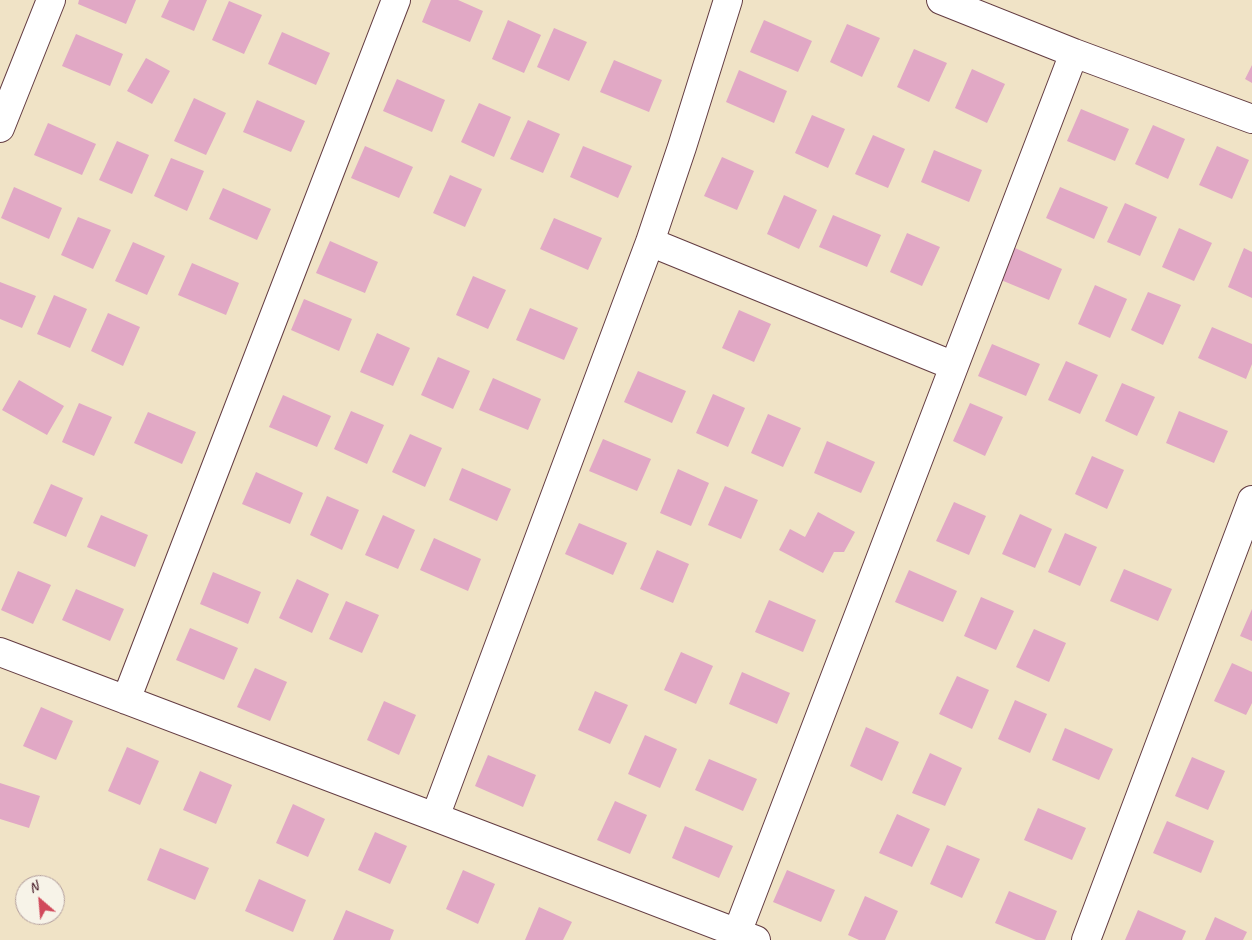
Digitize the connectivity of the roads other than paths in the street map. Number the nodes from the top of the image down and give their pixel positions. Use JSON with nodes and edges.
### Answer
{"nodes":[{"id":1,"x":51,"y":0,"type":"edge"},
{"id":2,"x":396,"y":0,"type":"edge"},
{"id":3,"x":728,"y":0,"type":"edge"},
{"id":4,"x":941,"y":0,"type":"edge"},
{"id":5,"x":1074,"y":53,"type":"junction"},
{"id":6,"x":1252,"y":118,"type":"edge"},
{"id":7,"x":0,"y":128,"type":"edge"},
{"id":8,"x":650,"y":242,"type":"junction"},
{"id":9,"x":954,"y":366,"type":"junction"},
{"id":10,"x":1252,"y":500,"type":"edge"},
{"id":11,"x":0,"y":652,"type":"edge"},
{"id":12,"x":126,"y":700,"type":"junction"},
{"id":13,"x":435,"y":817,"type":"junction"},
{"id":14,"x":746,"y":937,"type":"edge"},
{"id":15,"x":1086,"y":940,"type":"edge"}],
"edges":[{"from":1,"to":7,"type":"street"},
{"from":2,"to":12,"type":"street"},
{"from":3,"to":8,"type":"street"},
{"from":4,"to":5,"type":"street"},
{"from":5,"to":6,"type":"street"},
{"from":5,"to":9,"type":"street"},
{"from":8,"to":9,"type":"street"},
{"from":8,"to":13,"type":"street"},
{"from":9,"to":14,"type":"street"},
{"from":10,"to":15,"type":"street"},
{"from":11,"to":12,"type":"street"},
{"from":12,"to":13,"type":"street"},
{"from":13,"to":14,"type":"street"}]}
